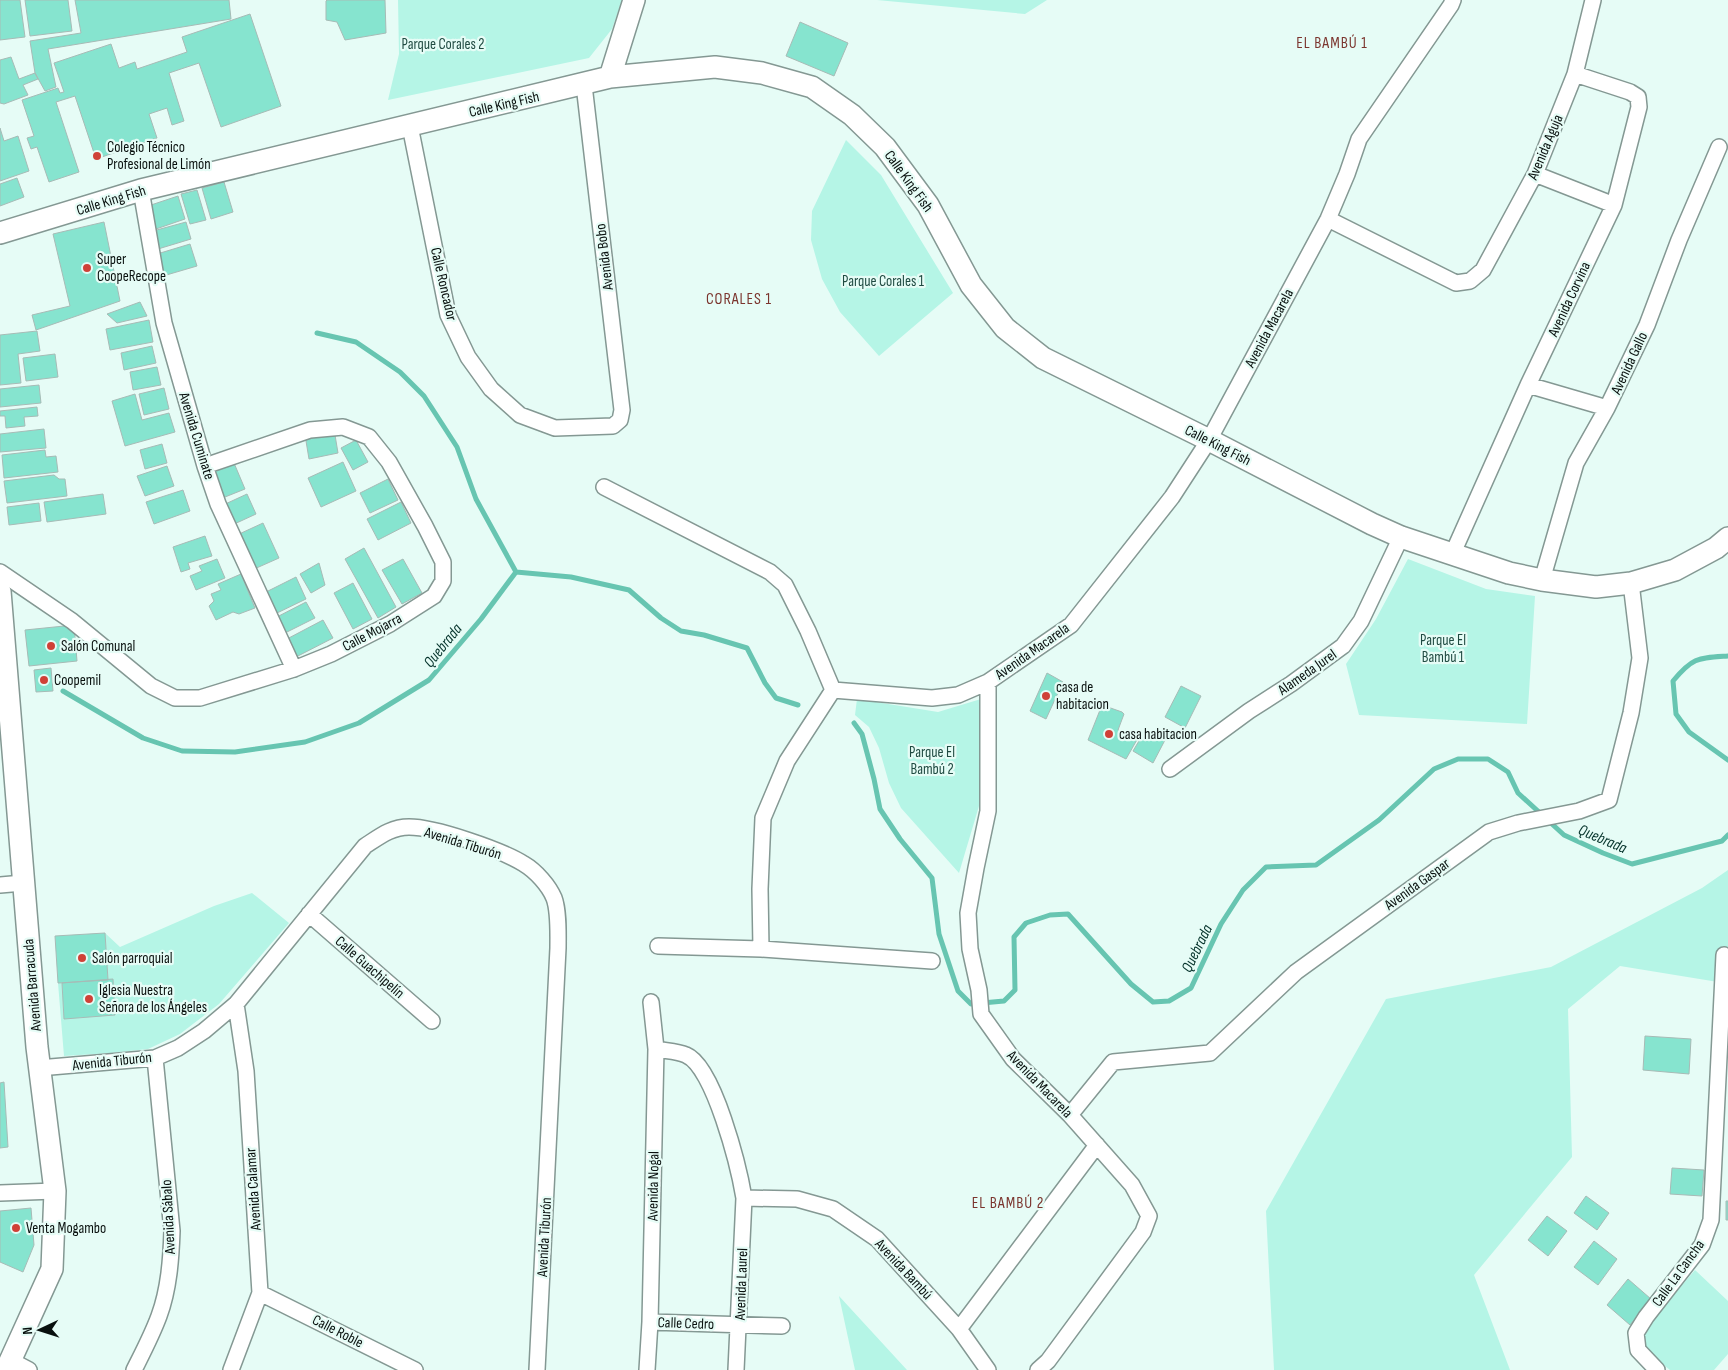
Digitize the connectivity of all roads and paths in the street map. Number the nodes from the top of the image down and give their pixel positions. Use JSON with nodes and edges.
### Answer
{"nodes":[{"id":1,"x":634,"y":0,"type":"edge"},
{"id":2,"x":1453,"y":0,"type":"edge"},
{"id":3,"x":1593,"y":0,"type":"edge"},
{"id":4,"x":1575,"y":74,"type":"junction"},
{"id":5,"x":610,"y":77,"type":"junction"},
{"id":6,"x":584,"y":85,"type":"junction"},
{"id":7,"x":410,"y":126,"type":"junction"},
{"id":8,"x":1719,"y":147,"type":"dead end"},
{"id":9,"x":1535,"y":174,"type":"junction"},
{"id":10,"x":141,"y":190,"type":"junction"},
{"id":11,"x":1614,"y":205,"type":"junction"},
{"id":12,"x":1328,"y":219,"type":"junction"},
{"id":13,"x":0,"y":234,"type":"edge"},
{"id":14,"x":1528,"y":384,"type":"junction"},
{"id":15,"x":1607,"y":408,"type":"junction"},
{"id":16,"x":613,"y":426,"type":"joint"},
{"id":17,"x":1209,"y":440,"type":"junction"},
{"id":18,"x":205,"y":466,"type":"junction"},
{"id":19,"x":604,"y":487,"type":"dead end"},
{"id":20,"x":1401,"y":537,"type":"junction"},
{"id":21,"x":1728,"y":538,"type":"edge"},
{"id":22,"x":1452,"y":555,"type":"junction"},
{"id":23,"x":0,"y":572,"type":"edge"},
{"id":24,"x":1542,"y":580,"type":"junction"},
{"id":25,"x":1631,"y":583,"type":"junction"},
{"id":26,"x":0,"y":591,"type":"edge"},
{"id":27,"x":294,"y":669,"type":"junction"},
{"id":28,"x":988,"y":682,"type":"junction"},
{"id":29,"x":833,"y":690,"type":"junction"},
{"id":30,"x":5,"y":715,"type":"edge"},
{"id":31,"x":1170,"y":769,"type":"dead end"},
{"id":32,"x":23,"y":883,"type":"junction"},
{"id":33,"x":0,"y":885,"type":"edge"},
{"id":34,"x":309,"y":914,"type":"junction"},
{"id":35,"x":658,"y":946,"type":"dead end"},
{"id":36,"x":761,"y":949,"type":"junction"},
{"id":37,"x":1724,"y":955,"type":"dead end"},
{"id":38,"x":932,"y":961,"type":"dead end"},
{"id":39,"x":651,"y":1002,"type":"dead end"},
{"id":40,"x":236,"y":1004,"type":"junction"},
{"id":41,"x":432,"y":1021,"type":"dead end"},
{"id":42,"x":656,"y":1050,"type":"junction"},
{"id":43,"x":155,"y":1058,"type":"junction"},
{"id":44,"x":39,"y":1068,"type":"junction"},
{"id":45,"x":1070,"y":1115,"type":"junction"},
{"id":46,"x":1097,"y":1145,"type":"junction"},
{"id":47,"x":55,"y":1191,"type":"junction"},
{"id":48,"x":0,"y":1193,"type":"edge"},
{"id":49,"x":744,"y":1198,"type":"junction"},
{"id":50,"x":260,"y":1293,"type":"junction"},
{"id":51,"x":650,"y":1322,"type":"junction"},
{"id":52,"x":739,"y":1325,"type":"junction"},
{"id":53,"x":782,"y":1326,"type":"dead end"},
{"id":54,"x":958,"y":1329,"type":"junction"},
{"id":55,"x":8,"y":1365,"type":"edge"},
{"id":56,"x":1047,"y":1367,"type":"edge"},
{"id":57,"x":29,"y":1370,"type":"edge"},
{"id":58,"x":134,"y":1370,"type":"edge"},
{"id":59,"x":231,"y":1370,"type":"edge"},
{"id":60,"x":415,"y":1370,"type":"edge"},
{"id":61,"x":538,"y":1370,"type":"edge"},
{"id":62,"x":647,"y":1370,"type":"edge"},
{"id":63,"x":736,"y":1370,"type":"edge"},
{"id":64,"x":988,"y":1370,"type":"edge"},
{"id":65,"x":1657,"y":1370,"type":"edge"}],
"edges":[{"from":1,"to":5,"type":"street"},
{"from":2,"to":12,"type":"street","name":"Avenida Macarela"},
{"from":3,"to":4,"type":"street","name":"Avenida Aguja"},
{"from":4,"to":9,"type":"street","name":"Avenida Aguja"},
{"from":4,"to":11,"type":"street","name":"Avenida Corvina"},
{"from":5,"to":6,"type":"street","name":"Calle King Fish"},
{"from":5,"to":17,"type":"street","name":"Calle King Fish"},
{"from":6,"to":7,"type":"street","name":"Calle King Fish"},
{"from":6,"to":16,"type":"street","name":"Avenida Bobo"},
{"from":7,"to":10,"type":"street","name":"Calle King Fish"},
{"from":7,"to":16,"type":"street","name":"Calle Roncador"},
{"from":8,"to":15,"type":"street","name":"Avenida Gallo"},
{"from":9,"to":11,"type":"street"},
{"from":9,"to":12,"type":"street","name":"Avenida Aguja"},
{"from":10,"to":13,"type":"street","name":"Calle King Fish"},
{"from":10,"to":18,"type":"street","name":"Avenida Cuminate"},
{"from":11,"to":14,"type":"street","name":"Avenida Corvina"},
{"from":12,"to":17,"type":"street","name":"Avenida Macarela"},
{"from":14,"to":15,"type":"street"},
{"from":14,"to":22,"type":"street","name":"Avenida Corvina"},
{"from":15,"to":24,"type":"street","name":"Avenida Gallo"},
{"from":17,"to":20,"type":"street","name":"Calle King Fish"},
{"from":17,"to":28,"type":"street","name":"Avenida Macarela"},
{"from":18,"to":27,"type":"street","name":"Avenida Cuminate"},
{"from":18,"to":27,"type":"street","name":"Calle Mojarra"},
{"from":19,"to":29,"type":"street"},
{"from":20,"to":22,"type":"street","name":"Calle King Fish"},
{"from":20,"to":31,"type":"street","name":"Alameda Jurel"},
{"from":21,"to":25,"type":"street","name":"Calle King Fish"},
{"from":22,"to":24,"type":"street","name":"Calle King Fish"},
{"from":23,"to":27,"type":"street","name":"Calle Mojarra"},
{"from":24,"to":25,"type":"street","name":"Calle King Fish"},
{"from":25,"to":45,"type":"street","name":"Avenida Gaspar"},
{"from":26,"to":30,"type":"street","name":"Avenida Barracuda"},
{"from":28,"to":29,"type":"street"},
{"from":28,"to":45,"type":"street","name":"Avenida Macarela"},
{"from":29,"to":36,"type":"street"},
{"from":30,"to":32,"type":"street","name":"Avenida Barracuda"},
{"from":32,"to":33,"type":"street"},
{"from":32,"to":44,"type":"street","name":"Avenida Barracuda"},
{"from":34,"to":40,"type":"street","name":"Avenida Tiburón"},
{"from":34,"to":41,"type":"street","name":"Calle Guachipelín"},
{"from":34,"to":61,"type":"street","name":"Avenida Tiburón"},
{"from":35,"to":36,"type":"street"},
{"from":36,"to":38,"type":"street"},
{"from":37,"to":65,"type":"street","name":"Calle La Cancha"},
{"from":39,"to":42,"type":"street","name":"Avenida Nogal"},
{"from":40,"to":43,"type":"street","name":"Avenida Tiburón"},
{"from":40,"to":50,"type":"street","name":"Avenida Calamar"},
{"from":42,"to":49,"type":"street"},
{"from":42,"to":51,"type":"street","name":"Avenida Nogal"},
{"from":43,"to":44,"type":"street","name":"Avenida Tiburón"},
{"from":43,"to":58,"type":"street","name":"Avenida Sábalo"},
{"from":44,"to":47,"type":"street","name":"Avenida Barracuda"},
{"from":45,"to":46,"type":"street","name":"Avenida Macarela"},
{"from":46,"to":54,"type":"street"},
{"from":46,"to":56,"type":"street","name":"Avenida Macarela"},
{"from":47,"to":48,"type":"street"},
{"from":47,"to":55,"type":"street","name":"Avenida Barracuda"},
{"from":49,"to":52,"type":"street","name":"Avenida Laurel"},
{"from":49,"to":54,"type":"street","name":"Avenida Bambú"},
{"from":50,"to":59,"type":"street","name":"Avenida Calamar"},
{"from":50,"to":60,"type":"street","name":"Calle Roble"},
{"from":51,"to":52,"type":"street","name":"Calle Cedro"},
{"from":51,"to":62,"type":"street","name":"Avenida Nogal"},
{"from":52,"to":53,"type":"street","name":"Calle Cedro"},
{"from":52,"to":63,"type":"street","name":"Avenida Laurel"},
{"from":54,"to":64,"type":"street","name":"Avenida Bambú"},
{"from":55,"to":57,"type":"street"}]}
